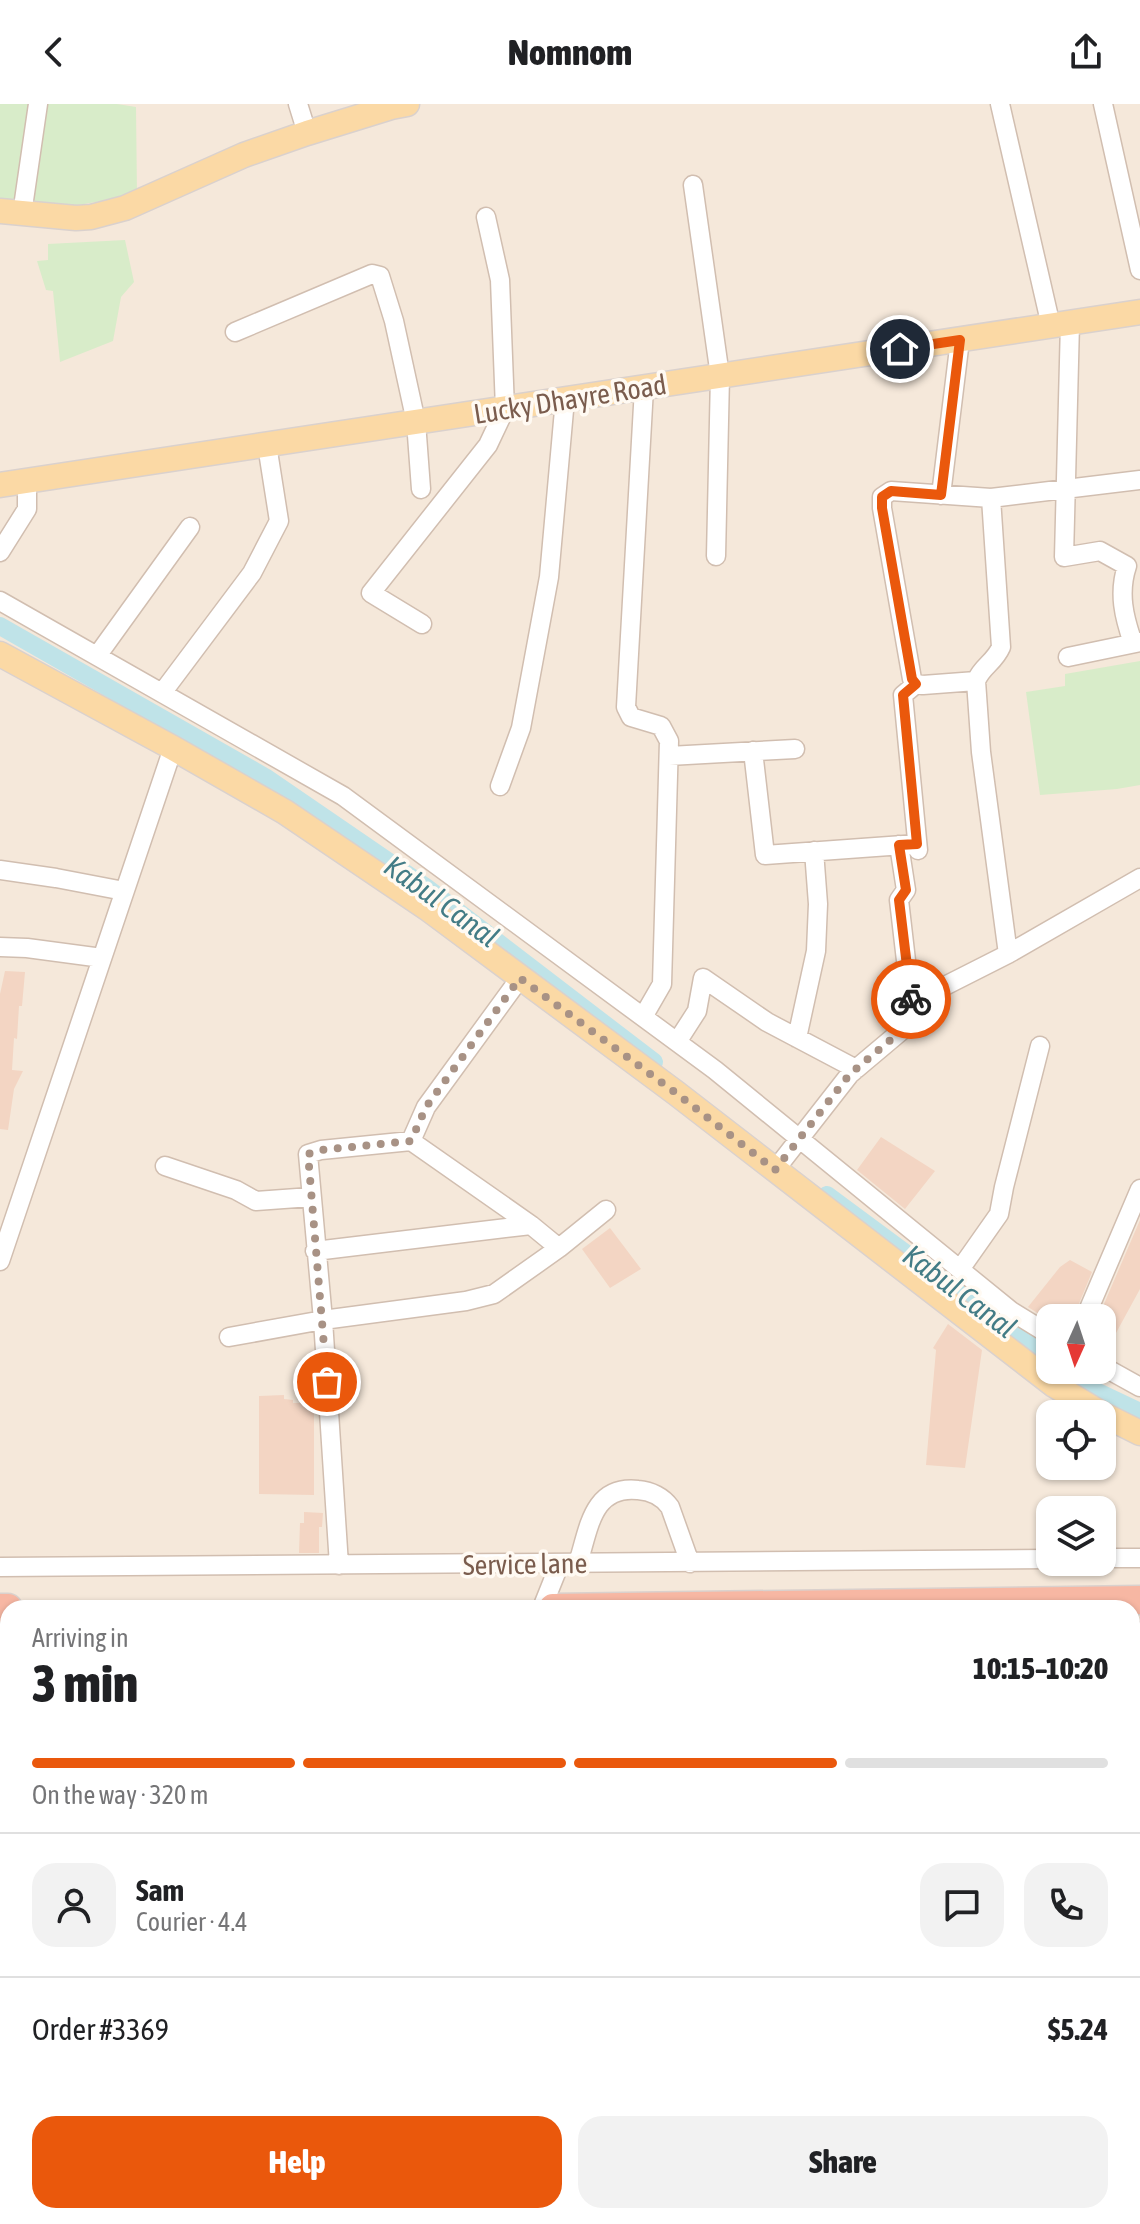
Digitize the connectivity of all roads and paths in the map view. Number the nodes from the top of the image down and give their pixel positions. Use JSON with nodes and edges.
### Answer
{"nodes":[{"id":1,"x":38,"y":104,"type":"edge"},
{"id":2,"x":298,"y":104,"type":"edge"},
{"id":3,"x":1000,"y":104,"type":"edge"},
{"id":4,"x":1103,"y":104,"type":"edge"},
{"id":5,"x":396,"y":105,"type":"edge"},
{"id":6,"x":307,"y":133,"type":"junction"},
{"id":7,"x":693,"y":185,"type":"dead end"},
{"id":8,"x":11,"y":213,"type":"edge"},
{"id":9,"x":486,"y":217,"type":"dead end"},
{"id":10,"x":1140,"y":270,"type":"edge"},
{"id":11,"x":1140,"y":312,"type":"edge"},
{"id":12,"x":1060,"y":324,"type":"junction"},
{"id":13,"x":235,"y":332,"type":"dead end"},
{"id":14,"x":960,"y":340,"type":"junction"},
{"id":15,"x":720,"y":376,"type":"junction"},
{"id":16,"x":644,"y":388,"type":"junction"},
{"id":17,"x":565,"y":399,"type":"junction"},
{"id":18,"x":505,"y":409,"type":"junction"},
{"id":19,"x":416,"y":422,"type":"junction"},
{"id":20,"x":267,"y":445,"type":"junction"},
{"id":21,"x":1140,"y":480,"type":"edge"},
{"id":22,"x":27,"y":481,"type":"junction"},
{"id":23,"x":0,"y":485,"type":"edge"},
{"id":24,"x":421,"y":489,"type":"dead end"},
{"id":25,"x":1064,"y":489,"type":"junction"},
{"id":26,"x":941,"y":495,"type":"junction"},
{"id":27,"x":991,"y":498,"type":"junction"},
{"id":28,"x":190,"y":527,"type":"dead end"},
{"id":29,"x":0,"y":552,"type":"edge"},
{"id":30,"x":716,"y":556,"type":"dead end"},
{"id":31,"x":0,"y":601,"type":"edge"},
{"id":32,"x":422,"y":624,"type":"dead end"},
{"id":33,"x":1137,"y":643,"type":"edge"},
{"id":34,"x":0,"y":654,"type":"edge"},
{"id":35,"x":97,"y":656,"type":"junction"},
{"id":36,"x":1068,"y":657,"type":"dead end"},
{"id":37,"x":976,"y":681,"type":"junction"},
{"id":38,"x":916,"y":684,"type":"junction"},
{"id":39,"x":162,"y":693,"type":"junction"},
{"id":40,"x":173,"y":748,"type":"junction"},
{"id":41,"x":795,"y":749,"type":"dead end"},
{"id":42,"x":753,"y":751,"type":"junction"},
{"id":43,"x":669,"y":756,"type":"junction"},
{"id":44,"x":500,"y":786,"type":"dead end"},
{"id":45,"x":911,"y":847,"type":"junction"},
{"id":46,"x":814,"y":851,"type":"junction"},
{"id":47,"x":0,"y":870,"type":"edge"},
{"id":48,"x":1140,"y":878,"type":"edge"},
{"id":49,"x":124,"y":891,"type":"junction"},
{"id":50,"x":0,"y":947,"type":"edge"},
{"id":51,"x":1008,"y":954,"type":"junction"},
{"id":52,"x":102,"y":958,"type":"junction"},
{"id":53,"x":520,"y":978,"type":"junction"},
{"id":54,"x":643,"y":1017,"type":"junction"},
{"id":55,"x":913,"y":1021,"type":"junction"},
{"id":56,"x":797,"y":1038,"type":"junction"},
{"id":57,"x":677,"y":1042,"type":"junction"},
{"id":58,"x":1040,"y":1046,"type":"dead end"},
{"id":59,"x":856,"y":1069,"type":"junction"},
{"id":60,"x":799,"y":1140,"type":"junction"},
{"id":61,"x":411,"y":1141,"type":"junction"},
{"id":62,"x":165,"y":1166,"type":"dead end"},
{"id":63,"x":776,"y":1169,"type":"junction"},
{"id":64,"x":1140,"y":1189,"type":"edge"},
{"id":65,"x":311,"y":1197,"type":"junction"},
{"id":66,"x":606,"y":1210,"type":"dead end"},
{"id":67,"x":531,"y":1225,"type":"junction"},
{"id":68,"x":559,"y":1248,"type":"junction"},
{"id":69,"x":315,"y":1251,"type":"junction"},
{"id":70,"x":0,"y":1261,"type":"edge"},
{"id":71,"x":961,"y":1268,"type":"junction"},
{"id":72,"x":1091,"y":1304,"type":"edge"},
{"id":73,"x":323,"y":1320,"type":"junction"},
{"id":74,"x":1036,"y":1326,"type":"edge"},
{"id":75,"x":229,"y":1337,"type":"dead end"},
{"id":76,"x":1036,"y":1362,"type":"edge"},
{"id":77,"x":1116,"y":1374,"type":"edge"},
{"id":78,"x":1065,"y":1384,"type":"edge"},
{"id":79,"x":1140,"y":1387,"type":"edge"},
{"id":80,"x":1085,"y":1400,"type":"edge"},
{"id":81,"x":1116,"y":1419,"type":"edge"},
{"id":82,"x":1136,"y":1425,"type":"edge"},
{"id":83,"x":1116,"y":1558,"type":"edge"},
{"id":84,"x":1140,"y":1558,"type":"edge"},
{"id":85,"x":1036,"y":1559,"type":"edge"},
{"id":86,"x":569,"y":1563,"type":"junction"},
{"id":87,"x":690,"y":1563,"type":"junction"},
{"id":88,"x":339,"y":1565,"type":"junction"},
{"id":89,"x":0,"y":1567,"type":"edge"},
{"id":90,"x":547,"y":1600,"type":"edge"}],
"edges":[{"from":1,"to":8,"type":"street"},
{"from":2,"to":6,"type":"street"},
{"from":3,"to":12,"type":"street"},
{"from":4,"to":10,"type":"street"},
{"from":5,"to":6,"type":"main road"},
{"from":6,"to":8,"type":"main road"},
{"from":7,"to":15,"type":"street"},
{"from":9,"to":18,"type":"street"},
{"from":11,"to":12,"type":"main road","name":"Lucky Dhayre Road"},
{"from":12,"to":14,"type":"main road","name":"Lucky Dhayre Road"},
{"from":12,"to":25,"type":"street"},
{"from":13,"to":19,"type":"street"},
{"from":14,"to":15,"type":"main road","name":"Lucky Dhayre Road"},
{"from":14,"to":26,"type":"street"},
{"from":15,"to":16,"type":"main road","name":"Lucky Dhayre Road"},
{"from":15,"to":30,"type":"street"},
{"from":16,"to":17,"type":"main road","name":"Lucky Dhayre Road"},
{"from":16,"to":43,"type":"street"},
{"from":17,"to":18,"type":"main road","name":"Lucky Dhayre Road"},
{"from":17,"to":44,"type":"street"},
{"from":18,"to":19,"type":"main road","name":"Lucky Dhayre Road"},
{"from":18,"to":32,"type":"street"},
{"from":19,"to":20,"type":"main road","name":"Lucky Dhayre Road"},
{"from":19,"to":24,"type":"street"},
{"from":20,"to":22,"type":"main road","name":"Lucky Dhayre Road"},
{"from":20,"to":39,"type":"street"},
{"from":21,"to":25,"type":"street"},
{"from":22,"to":23,"type":"main road","name":"Lucky Dhayre Road"},
{"from":22,"to":29,"type":"street"},
{"from":25,"to":27,"type":"street"},
{"from":25,"to":33,"type":"street"},
{"from":26,"to":27,"type":"street"},
{"from":26,"to":38,"type":"street"},
{"from":27,"to":37,"type":"street"},
{"from":28,"to":35,"type":"street"},
{"from":31,"to":35,"type":"street"},
{"from":33,"to":36,"type":"street"},
{"from":34,"to":40,"type":"main road"},
{"from":35,"to":39,"type":"street"},
{"from":37,"to":38,"type":"street"},
{"from":37,"to":51,"type":"street"},
{"from":38,"to":45,"type":"street"},
{"from":39,"to":54,"type":"street"},
{"from":40,"to":49,"type":"street"},
{"from":40,"to":53,"type":"main road"},
{"from":41,"to":42,"type":"street"},
{"from":42,"to":43,"type":"street"},
{"from":42,"to":46,"type":"street"},
{"from":43,"to":54,"type":"street"},
{"from":45,"to":46,"type":"street"},
{"from":45,"to":55,"type":"street"},
{"from":46,"to":56,"type":"street"},
{"from":47,"to":49,"type":"street"},
{"from":48,"to":51,"type":"street"},
{"from":49,"to":52,"type":"street"},
{"from":50,"to":52,"type":"street"},
{"from":51,"to":55,"type":"street"},
{"from":52,"to":70,"type":"street"},
{"from":53,"to":61,"type":"street"},
{"from":53,"to":63,"type":"main road"},
{"from":54,"to":57,"type":"street"},
{"from":55,"to":59,"type":"street"},
{"from":56,"to":57,"type":"street"},
{"from":56,"to":59,"type":"street"},
{"from":57,"to":60,"type":"street"},
{"from":58,"to":71,"type":"street"},
{"from":59,"to":60,"type":"street"},
{"from":60,"to":63,"type":"street"},
{"from":60,"to":71,"type":"street"},
{"from":61,"to":65,"type":"street"},
{"from":61,"to":67,"type":"street"},
{"from":62,"to":65,"type":"street"},
{"from":63,"to":76,"type":"main road"},
{"from":64,"to":72,"type":"street"},
{"from":65,"to":69,"type":"street"},
{"from":66,"to":68,"type":"street"},
{"from":67,"to":68,"type":"street"},
{"from":67,"to":69,"type":"street"},
{"from":68,"to":73,"type":"street"},
{"from":69,"to":73,"type":"street"},
{"from":71,"to":74,"type":"street"},
{"from":73,"to":75,"type":"street"},
{"from":73,"to":88,"type":"street"},
{"from":77,"to":79,"type":"street"},
{"from":78,"to":80,"type":"main road"},
{"from":81,"to":82,"type":"main road"},
{"from":83,"to":84,"type":"street"},
{"from":85,"to":87,"type":"street","name":"Service lane"},
{"from":86,"to":87,"type":"street","name":"Service lane"},
{"from":86,"to":87,"type":"street"},
{"from":86,"to":88,"type":"street","name":"Service lane"},
{"from":86,"to":90,"type":"street"},
{"from":88,"to":89,"type":"street","name":"Service lane"}]}
